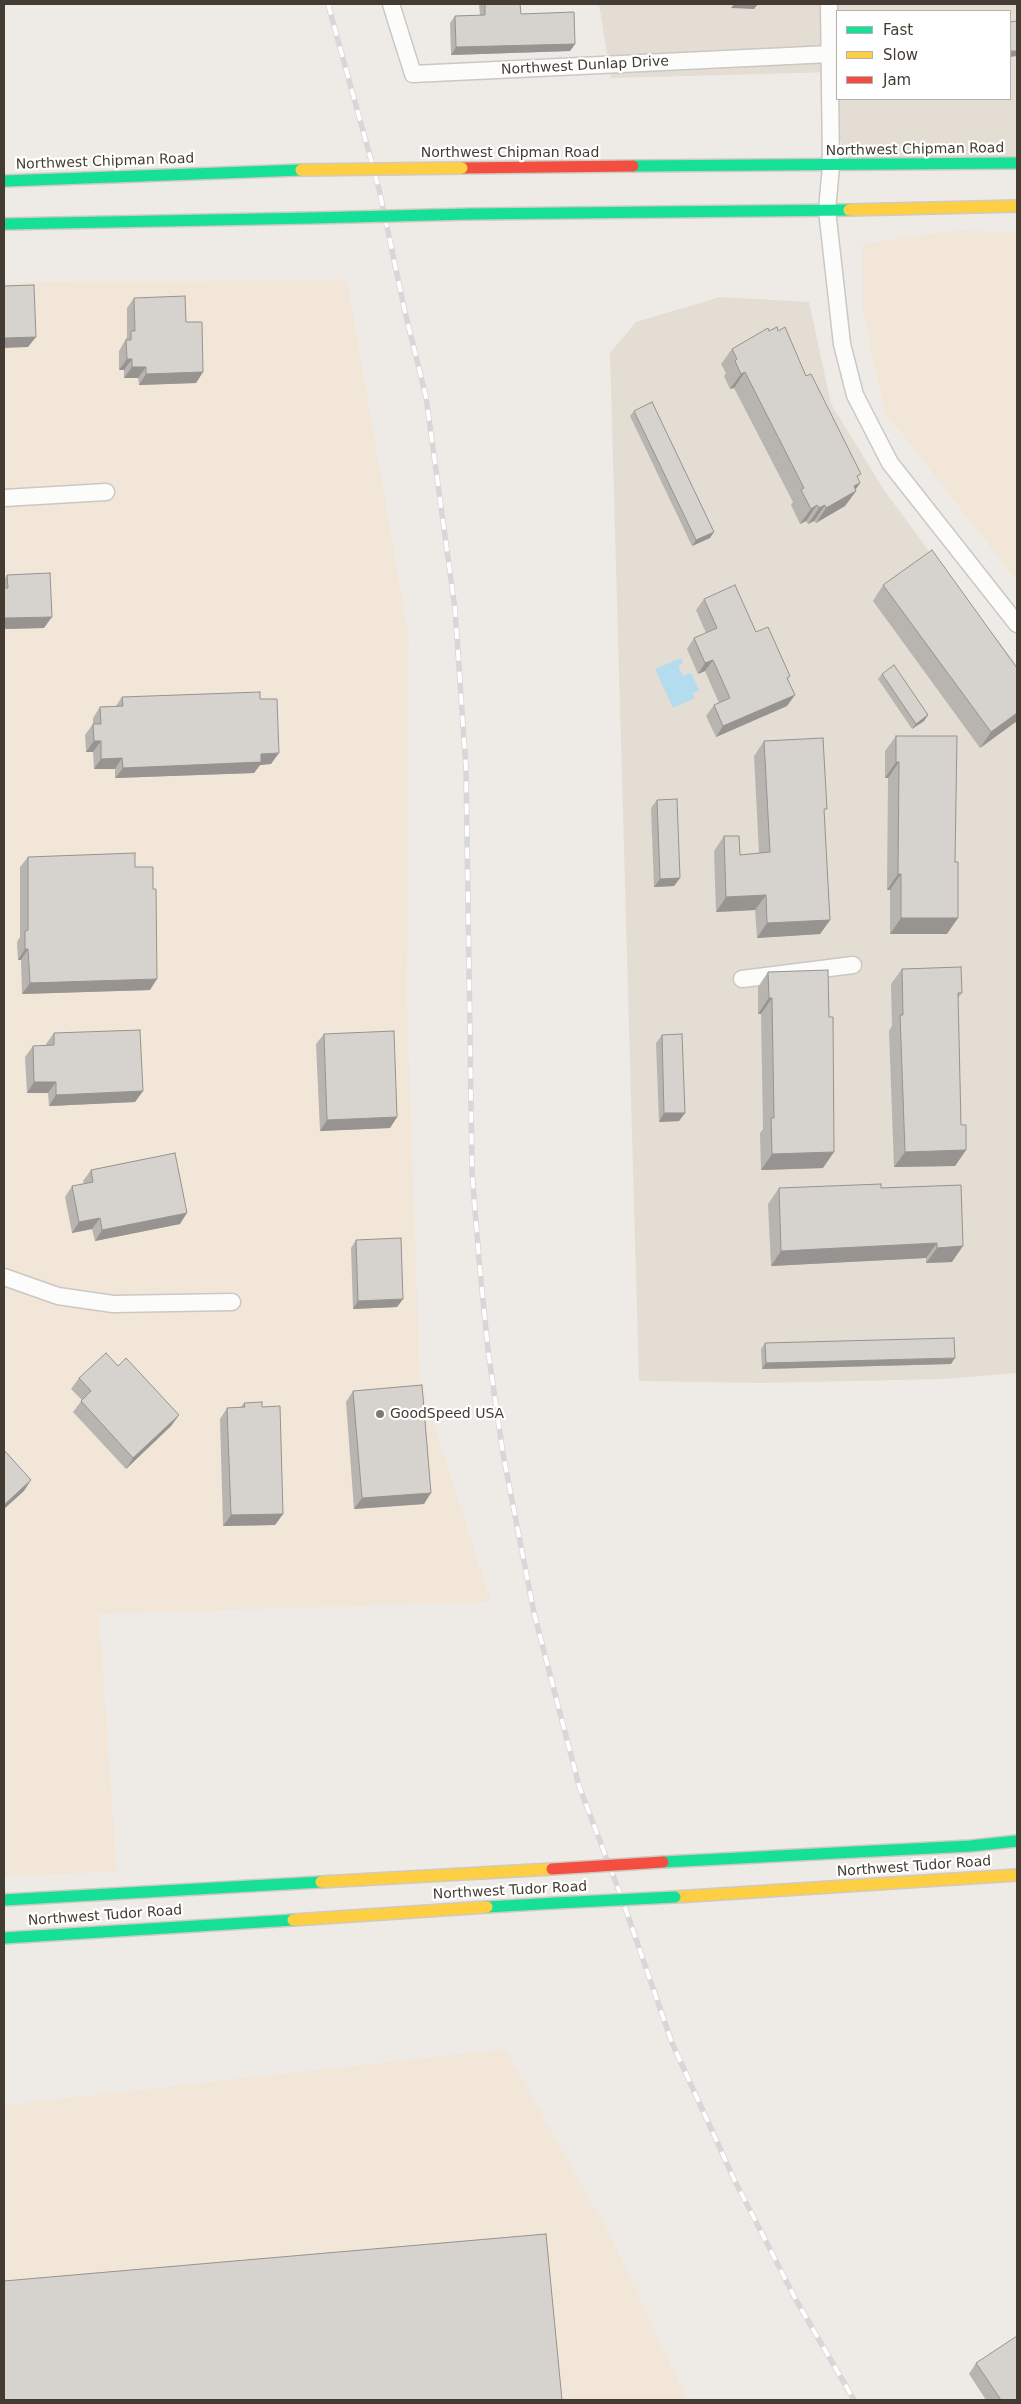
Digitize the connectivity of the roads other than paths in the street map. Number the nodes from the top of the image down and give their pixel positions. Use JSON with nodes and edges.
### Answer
{"nodes":[{"id":1,"x":391,"y":4,"type":"edge"},
{"id":2,"x":829,"y":4,"type":"edge"},
{"id":3,"x":830,"y":54,"type":"junction"},
{"id":4,"x":1017,"y":163,"type":"edge"},
{"id":5,"x":831,"y":166,"type":"junction"},
{"id":6,"x":4,"y":180,"type":"edge"},
{"id":7,"x":1017,"y":206,"type":"edge"},
{"id":8,"x":828,"y":210,"type":"junction"},
{"id":9,"x":4,"y":224,"type":"edge"},
{"id":10,"x":106,"y":492,"type":"dead end"},
{"id":11,"x":4,"y":498,"type":"edge"},
{"id":12,"x":1017,"y":624,"type":"edge"},
{"id":13,"x":853,"y":965,"type":"dead end"},
{"id":14,"x":742,"y":979,"type":"dead end"},
{"id":15,"x":4,"y":1277,"type":"edge"},
{"id":16,"x":232,"y":1302,"type":"dead end"},
{"id":17,"x":1017,"y":1841,"type":"edge"},
{"id":18,"x":1017,"y":1875,"type":"edge"},
{"id":19,"x":4,"y":1900,"type":"edge"},
{"id":20,"x":4,"y":1938,"type":"edge"}],
"edges":[{"from":1,"to":3,"type":"street","name":"Northwest Dunlap Drive"},
{"from":2,"to":3,"type":"street"},
{"from":3,"to":5,"type":"street"},
{"from":4,"to":5,"type":"main road","name":"Northwest Chipman Road"},
{"from":5,"to":6,"type":"main road","name":"Northwest Chipman Road","bridge":true},
{"from":5,"to":8,"type":"street"},
{"from":7,"to":8,"type":"main road"},
{"from":8,"to":9,"type":"main road","bridge":true},
{"from":8,"to":12,"type":"street"},
{"from":10,"to":11,"type":"street"},
{"from":13,"to":14,"type":"street"},
{"from":15,"to":16,"type":"street"},
{"from":17,"to":19,"type":"main road","name":"Northwest Tudor Road","bridge":true},
{"from":18,"to":20,"type":"main road","name":"Northwest Tudor Road","bridge":true}]}
